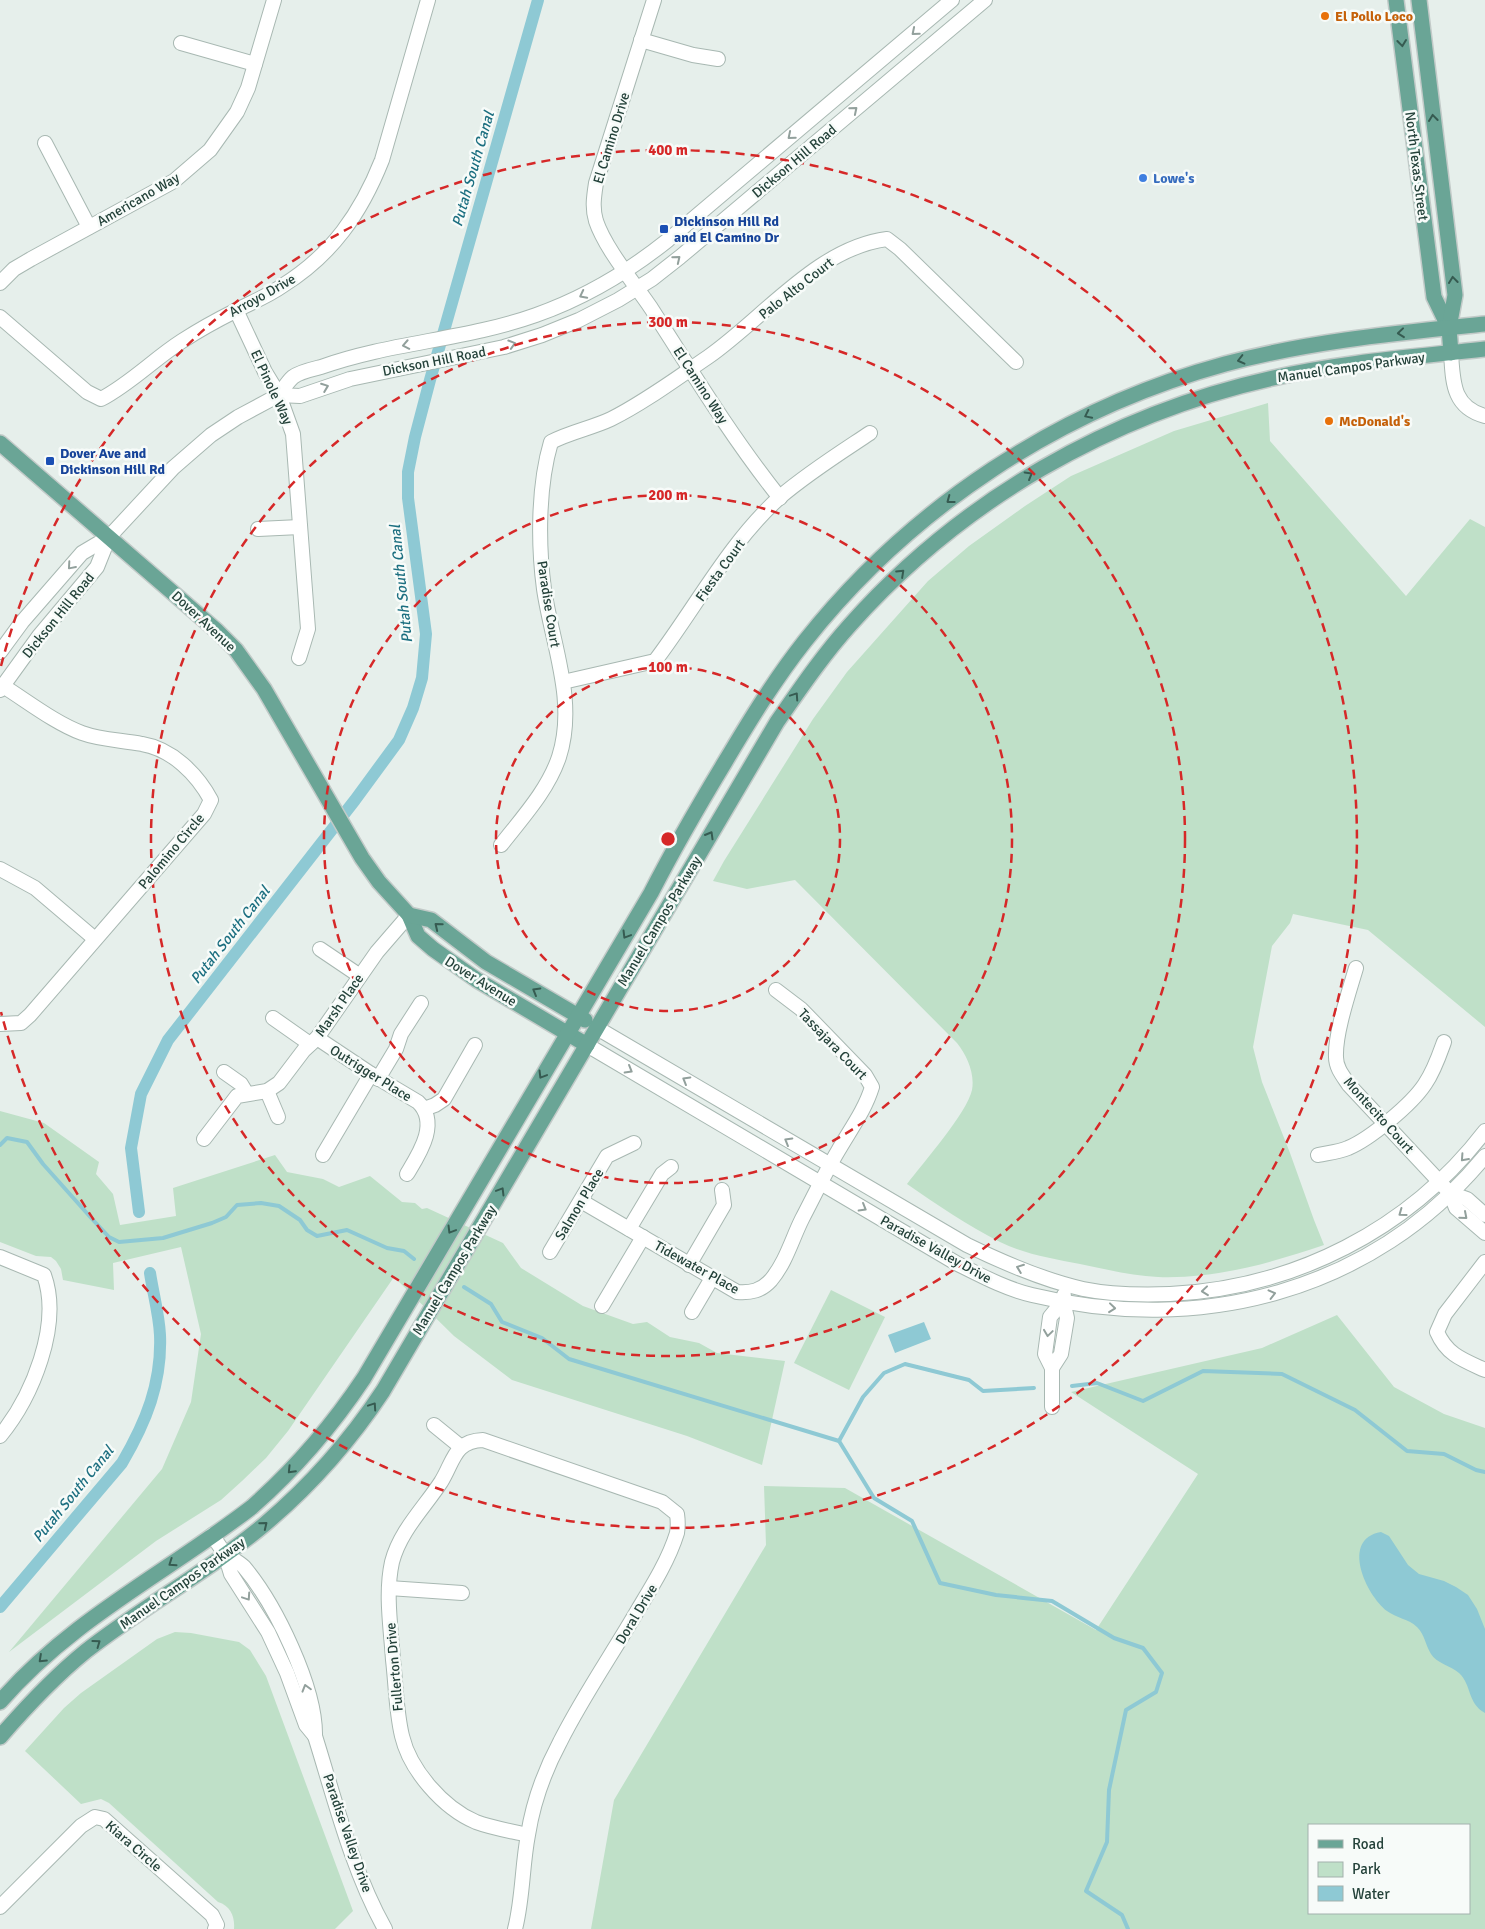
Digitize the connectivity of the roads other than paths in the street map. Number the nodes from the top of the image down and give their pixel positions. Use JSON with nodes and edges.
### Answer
{"nodes":[{"id":1,"x":274,"y":0,"type":"edge"},
{"id":2,"x":428,"y":0,"type":"edge"},
{"id":3,"x":654,"y":0,"type":"edge"},
{"id":4,"x":952,"y":0,"type":"edge"},
{"id":5,"x":1396,"y":0,"type":"edge"},
{"id":6,"x":1419,"y":0,"type":"edge"},
{"id":7,"x":981,"y":1,"type":"edge"},
{"id":8,"x":641,"y":40,"type":"junction"},
{"id":9,"x":181,"y":43,"type":"dead end"},
{"id":10,"x":718,"y":59,"type":"dead end"},
{"id":11,"x":255,"y":64,"type":"junction"},
{"id":12,"x":45,"y":143,"type":"dead end"},
{"id":13,"x":90,"y":227,"type":"junction"},
{"id":14,"x":626,"y":271,"type":"junction"},
{"id":15,"x":0,"y":283,"type":"edge"},
{"id":16,"x":637,"y":288,"type":"junction"},
{"id":17,"x":236,"y":310,"type":"junction"},
{"id":18,"x":0,"y":317,"type":"edge"},
{"id":19,"x":1485,"y":324,"type":"edge"},
{"id":20,"x":1449,"y":328,"type":"junction"},
{"id":21,"x":1485,"y":349,"type":"edge"},
{"id":22,"x":1451,"y":353,"type":"junction"},
{"id":23,"x":1016,"y":362,"type":"dead end"},
{"id":24,"x":690,"y":369,"type":"junction"},
{"id":25,"x":278,"y":395,"type":"junction"},
{"id":26,"x":1485,"y":416,"type":"edge"},
{"id":27,"x":870,"y":433,"type":"dead end"},
{"id":28,"x":0,"y":443,"type":"edge"},
{"id":29,"x":780,"y":498,"type":"junction"},
{"id":30,"x":300,"y":527,"type":"junction"},
{"id":31,"x":258,"y":529,"type":"dead end"},
{"id":32,"x":109,"y":537,"type":"junction"},
{"id":33,"x":0,"y":652,"type":"edge"},
{"id":34,"x":299,"y":658,"type":"dead end"},
{"id":35,"x":563,"y":682,"type":"junction"},
{"id":36,"x":2,"y":688,"type":"edge"},
{"id":37,"x":501,"y":845,"type":"dead end"},
{"id":38,"x":0,"y":869,"type":"edge"},
{"id":39,"x":410,"y":915,"type":"junction"},
{"id":40,"x":96,"y":939,"type":"junction"},
{"id":41,"x":320,"y":949,"type":"dead end"},
{"id":42,"x":1356,"y":968,"type":"dead end"},
{"id":43,"x":360,"y":976,"type":"junction"},
{"id":44,"x":776,"y":990,"type":"dead end"},
{"id":45,"x":422,"y":1003,"type":"dead end"},
{"id":46,"x":578,"y":1016,"type":"junction"},
{"id":47,"x":272,"y":1018,"type":"dead end"},
{"id":48,"x":0,"y":1024,"type":"edge"},
{"id":49,"x":597,"y":1028,"type":"junction"},
{"id":50,"x":567,"y":1034,"type":"junction"},
{"id":51,"x":313,"y":1041,"type":"junction"},
{"id":52,"x":1444,"y":1042,"type":"dead end"},
{"id":53,"x":474,"y":1045,"type":"dead end"},
{"id":54,"x":587,"y":1045,"type":"junction"},
{"id":55,"x":224,"y":1072,"type":"dead end"},
{"id":56,"x":374,"y":1077,"type":"junction"},
{"id":57,"x":266,"y":1091,"type":"junction"},
{"id":58,"x":247,"y":1094,"type":"junction"},
{"id":59,"x":424,"y":1109,"type":"junction"},
{"id":60,"x":278,"y":1117,"type":"dead end"},
{"id":61,"x":1385,"y":1123,"type":"junction"},
{"id":62,"x":1485,"y":1131,"type":"edge"},
{"id":63,"x":204,"y":1139,"type":"dead end"},
{"id":64,"x":634,"y":1143,"type":"dead end"},
{"id":65,"x":323,"y":1155,"type":"dead end"},
{"id":66,"x":1318,"y":1155,"type":"dead end"},
{"id":67,"x":1485,"y":1156,"type":"edge"},
{"id":68,"x":830,"y":1166,"type":"junction"},
{"id":69,"x":671,"y":1167,"type":"dead end"},
{"id":70,"x":407,"y":1174,"type":"dead end"},
{"id":71,"x":1440,"y":1182,"type":"junction"},
{"id":72,"x":821,"y":1184,"type":"junction"},
{"id":73,"x":722,"y":1190,"type":"dead end"},
{"id":74,"x":1450,"y":1193,"type":"junction"},
{"id":75,"x":581,"y":1201,"type":"junction"},
{"id":76,"x":1485,"y":1215,"type":"edge"},
{"id":77,"x":629,"y":1229,"type":"junction"},
{"id":78,"x":1485,"y":1233,"type":"edge"},
{"id":79,"x":643,"y":1237,"type":"junction"},
{"id":80,"x":550,"y":1252,"type":"dead end"},
{"id":81,"x":0,"y":1257,"type":"edge"},
{"id":82,"x":1485,"y":1262,"type":"edge"},
{"id":83,"x":689,"y":1265,"type":"junction"},
{"id":84,"x":712,"y":1278,"type":"junction"},
{"id":85,"x":1066,"y":1284,"type":"junction"},
{"id":86,"x":1063,"y":1301,"type":"junction"},
{"id":87,"x":602,"y":1306,"type":"dead end"},
{"id":88,"x":692,"y":1312,"type":"dead end"},
{"id":89,"x":1485,"y":1370,"type":"edge"},
{"id":90,"x":1052,"y":1407,"type":"dead end"},
{"id":91,"x":434,"y":1425,"type":"dead end"},
{"id":92,"x":0,"y":1436,"type":"edge"},
{"id":93,"x":460,"y":1447,"type":"junction"},
{"id":94,"x":212,"y":1535,"type":"junction"},
{"id":95,"x":225,"y":1554,"type":"junction"},
{"id":96,"x":389,"y":1588,"type":"junction"},
{"id":97,"x":462,"y":1593,"type":"dead end"},
{"id":98,"x":0,"y":1702,"type":"edge"},
{"id":99,"x":0,"y":1737,"type":"edge"},
{"id":100,"x":528,"y":1835,"type":"junction"},
{"id":101,"x":0,"y":1907,"type":"edge"},
{"id":102,"x":215,"y":1929,"type":"edge"},
{"id":103,"x":385,"y":1929,"type":"edge"},
{"id":104,"x":515,"y":1929,"type":"edge"}],
"edges":[{"from":1,"to":11,"type":"street","name":"Americano Way"},
{"from":2,"to":17,"type":"street","name":"Arroyo Drive"},
{"from":3,"to":8,"type":"street","name":"El Camino Drive"},
{"from":4,"to":14,"type":"street","name":"Dickson Hill Road","one_way":true},
{"from":5,"to":20,"type":"main road","name":"North Texas Street","one_way":true},
{"from":20,"to":6,"type":"main road","name":"North Texas Street","one_way":true},
{"from":16,"to":7,"type":"street","name":"Dickson Hill Road","one_way":true},
{"from":8,"to":10,"type":"street"},
{"from":8,"to":14,"type":"street","name":"El Camino Drive"},
{"from":9,"to":11,"type":"street"},
{"from":11,"to":13,"type":"street","name":"Americano Way"},
{"from":12,"to":13,"type":"street"},
{"from":13,"to":15,"type":"street","name":"Americano Way"},
{"from":14,"to":16,"type":"street","name":"El Camino Way"},
{"from":14,"to":25,"type":"street","name":"Dickson Hill Road","one_way":true},
{"from":16,"to":24,"type":"street","name":"El Camino Way"},
{"from":25,"to":16,"type":"street","name":"Dickson Hill Road","one_way":true},
{"from":17,"to":18,"type":"street","name":"Arroyo Drive"},
{"from":17,"to":25,"type":"street","name":"El Pinole Way"},
{"from":19,"to":20,"type":"main road","name":"Manuel Campos Parkway"},
{"from":20,"to":22,"type":"main road","name":"North Texas Street"},
{"from":20,"to":46,"type":"main road","name":"Manuel Campos Parkway","one_way":true},
{"from":21,"to":22,"type":"main road","name":"Manuel Campos Parkway"},
{"from":22,"to":26,"type":"street"},
{"from":49,"to":22,"type":"main road","name":"Manuel Campos Parkway","one_way":true},
{"from":23,"to":24,"type":"street","name":"Palo Alto Court"},
{"from":24,"to":29,"type":"street","name":"El Camino Way"},
{"from":24,"to":35,"type":"street","name":"Paradise Court"},
{"from":25,"to":30,"type":"street","name":"El Pinole Way"},
{"from":25,"to":32,"type":"street","name":"Dickson Hill Road"},
{"from":27,"to":29,"type":"street","name":"Fiesta Court"},
{"from":28,"to":32,"type":"main road","name":"Dover Avenue"},
{"from":29,"to":35,"type":"street","name":"Fiesta Court"},
{"from":30,"to":31,"type":"street"},
{"from":30,"to":34,"type":"street","name":"El Pinole Way"},
{"from":32,"to":33,"type":"street","name":"Dickson Hill Road","one_way":true},
{"from":32,"to":36,"type":"street","name":"Dickson Hill Road"},
{"from":32,"to":39,"type":"main road","name":"Dover Avenue"},
{"from":35,"to":37,"type":"street","name":"Paradise Court"},
{"from":36,"to":40,"type":"street","name":"Palomino Circle"},
{"from":38,"to":40,"type":"street"},
{"from":39,"to":43,"type":"street","name":"Marsh Place"},
{"from":46,"to":39,"type":"main road","name":"Dover Avenue","one_way":true},
{"from":39,"to":50,"type":"main road","name":"Dover Avenue"},
{"from":40,"to":48,"type":"street","name":"Palomino Circle"},
{"from":41,"to":43,"type":"street"},
{"from":42,"to":61,"type":"street","name":"Montecito Court"},
{"from":43,"to":51,"type":"street","name":"Marsh Place"},
{"from":44,"to":68,"type":"street","name":"Tassajara Court"},
{"from":45,"to":56,"type":"street"},
{"from":46,"to":49,"type":"main road","name":"Paradise Valley Drive"},
{"from":46,"to":50,"type":"main road","name":"Manuel Campos Parkway"},
{"from":47,"to":51,"type":"street","name":"Outrigger Place"},
{"from":49,"to":54,"type":"main road","name":"Manuel Campos Parkway"},
{"from":68,"to":49,"type":"street","name":"Paradise Valley Drive","one_way":true},
{"from":50,"to":54,"type":"main road","name":"Paradise Valley Drive"},
{"from":50,"to":94,"type":"main road","name":"Manuel Campos Parkway","one_way":true},
{"from":51,"to":56,"type":"street","name":"Outrigger Place"},
{"from":51,"to":57,"type":"street","name":"Marsh Place"},
{"from":52,"to":61,"type":"street"},
{"from":53,"to":59,"type":"street"},
{"from":54,"to":72,"type":"street","name":"Paradise Valley Drive","one_way":true},
{"from":95,"to":54,"type":"main road","name":"Manuel Campos Parkway","one_way":true},
{"from":55,"to":58,"type":"street"},
{"from":56,"to":59,"type":"street","name":"Outrigger Place"},
{"from":56,"to":65,"type":"street"},
{"from":57,"to":58,"type":"street","name":"Marsh Place"},
{"from":57,"to":60,"type":"street"},
{"from":58,"to":63,"type":"street","name":"Marsh Place"},
{"from":59,"to":70,"type":"street"},
{"from":61,"to":66,"type":"street"},
{"from":61,"to":71,"type":"street","name":"Montecito Court"},
{"from":62,"to":71,"type":"street","name":"Paradise Valley Drive","one_way":true},
{"from":64,"to":75,"type":"street","name":"Salmon Place"},
{"from":67,"to":74,"type":"street","name":"Paradise Valley Drive"},
{"from":68,"to":72,"type":"street","name":"Tassajara Court"},
{"from":85,"to":68,"type":"street","name":"Paradise Valley Drive","one_way":true},
{"from":69,"to":77,"type":"street"},
{"from":71,"to":74,"type":"street","name":"Montecito Court"},
{"from":71,"to":85,"type":"street","name":"Paradise Valley Drive","one_way":true},
{"from":72,"to":84,"type":"street","name":"Tidewater Place"},
{"from":72,"to":86,"type":"street","name":"Paradise Valley Drive","one_way":true},
{"from":73,"to":83,"type":"street"},
{"from":74,"to":76,"type":"street"},
{"from":74,"to":78,"type":"street","one_way":true},
{"from":86,"to":74,"type":"street","name":"Paradise Valley Drive","one_way":true},
{"from":75,"to":77,"type":"street","name":"Tidewater Place"},
{"from":75,"to":80,"type":"street","name":"Salmon Place"},
{"from":77,"to":79,"type":"street","name":"Tidewater Place"},
{"from":79,"to":83,"type":"street","name":"Tidewater Place"},
{"from":79,"to":87,"type":"street"},
{"from":81,"to":92,"type":"street"},
{"from":82,"to":89,"type":"street"},
{"from":83,"to":84,"type":"street","name":"Tidewater Place"},
{"from":84,"to":88,"type":"street"},
{"from":85,"to":86,"type":"street"},
{"from":86,"to":90,"type":"street"},
{"from":91,"to":93,"type":"street"},
{"from":93,"to":96,"type":"street","name":"Fullerton Drive"},
{"from":93,"to":100,"type":"street","name":"Doral Drive"},
{"from":94,"to":95,"type":"street","name":"Paradise Valley Drive"},
{"from":94,"to":98,"type":"main road","name":"Manuel Campos Parkway","one_way":true},
{"from":99,"to":95,"type":"main road","name":"Manuel Campos Parkway","one_way":true},
{"from":95,"to":103,"type":"street","name":"Paradise Valley Drive"},
{"from":96,"to":97,"type":"street"},
{"from":96,"to":100,"type":"street","name":"Fullerton Drive"},
{"from":100,"to":104,"type":"street","name":"Doral Drive"},
{"from":101,"to":102,"type":"street","name":"Kiara Circle"}]}
